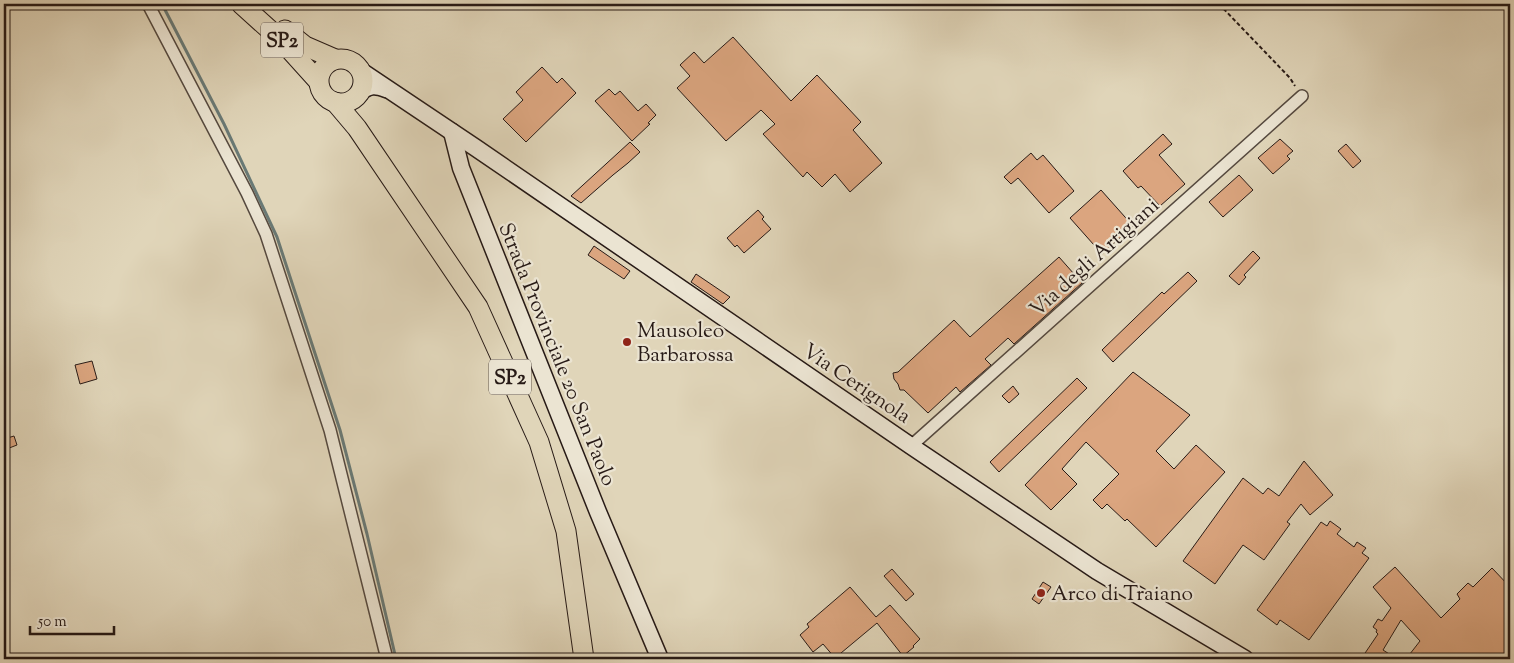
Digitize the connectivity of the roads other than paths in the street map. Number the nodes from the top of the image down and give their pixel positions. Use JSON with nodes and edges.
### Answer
{"nodes":[{"id":1,"x":148,"y":4,"type":"edge"},
{"id":2,"x":241,"y":4,"type":"edge"},
{"id":3,"x":255,"y":4,"type":"edge"},
{"id":4,"x":335,"y":59,"type":"junction"},
{"id":5,"x":361,"y":71,"type":"junction"},
{"id":6,"x":318,"y":81,"type":"junction"},
{"id":7,"x":388,"y":90,"type":"junction"},
{"id":8,"x":358,"y":95,"type":"junction"},
{"id":9,"x":1302,"y":96,"type":"road end"},
{"id":10,"x":335,"y":102,"type":"junction"},
{"id":11,"x":357,"y":128,"type":"junction"},
{"id":12,"x":452,"y":132,"type":"junction"},
{"id":13,"x":911,"y":446,"type":"junction"},
{"id":14,"x":387,"y":659,"type":"edge"},
{"id":15,"x":584,"y":659,"type":"edge"},
{"id":16,"x":660,"y":659,"type":"edge"},
{"id":17,"x":1245,"y":659,"type":"edge"}],
"edges":[{"from":1,"to":14,"type":"street"},
{"from":2,"to":6,"type":"main road","number":"SP2"},
{"from":3,"to":4,"type":"main road","number":"SP2"},
{"from":4,"to":5,"type":"main road","number":"SP2"},
{"from":4,"to":6,"type":"main road","number":"SP2"},
{"from":5,"to":7,"type":"street"},
{"from":5,"to":8,"type":"main road"},
{"from":6,"to":10,"type":"main road","number":"SP2"},
{"from":7,"to":8,"type":"street"},
{"from":7,"to":12,"type":"street"},
{"from":8,"to":10,"type":"main road"},
{"from":8,"to":11,"type":"main road"},
{"from":9,"to":13,"type":"street","name":"Via degli Artigiani"},
{"from":10,"to":11,"type":"main road","number":"SP2"},
{"from":11,"to":15,"type":"main road","number":"SP2"},
{"from":12,"to":13,"type":"street","name":"Via Cerignola"},
{"from":12,"to":16,"type":"street","name":"Strada Provinciale 20 San Paolo"},
{"from":13,"to":17,"type":"street","name":"Via Cerignola"}]}
